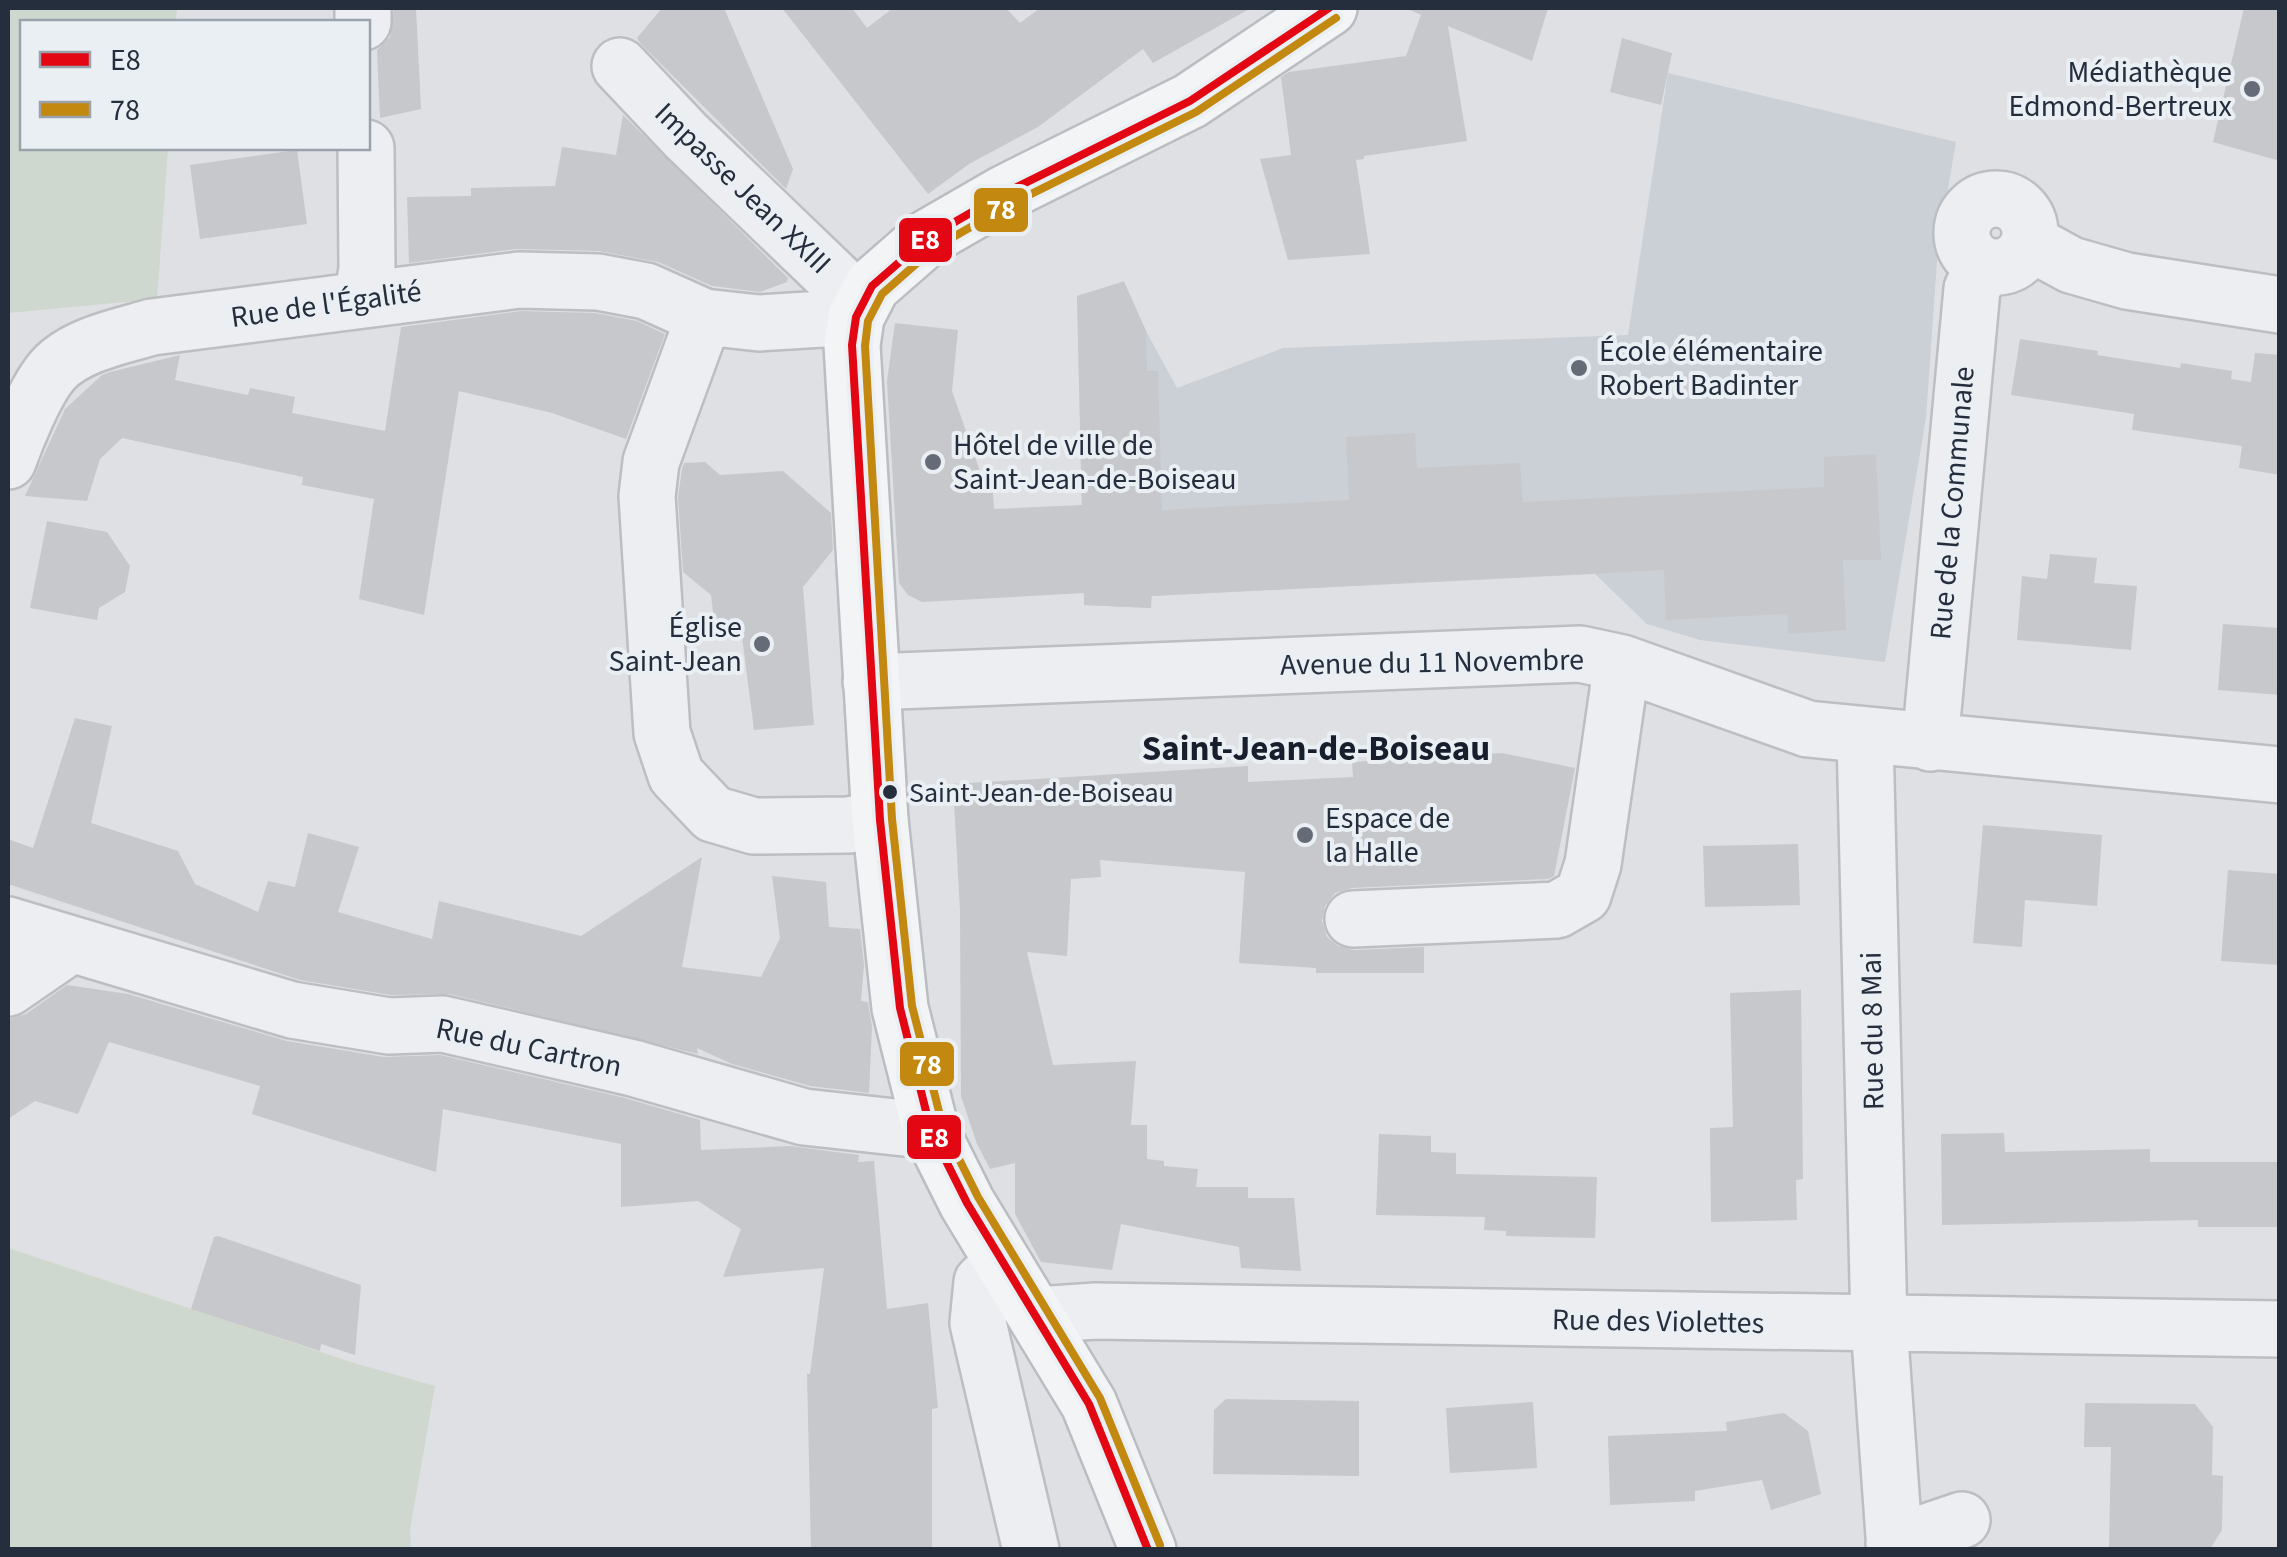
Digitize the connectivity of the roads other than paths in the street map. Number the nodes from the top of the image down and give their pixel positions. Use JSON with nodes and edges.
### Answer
{"nodes":[{"id":1,"x":1329,"y":8,"type":"edge"},
{"id":2,"x":620,"y":66,"type":"dead end"},
{"id":3,"x":366,"y":150,"type":"edge"},
{"id":4,"x":362,"y":300,"type":"junction"},
{"id":5,"x":2280,"y":305,"type":"edge"},
{"id":6,"x":704,"y":317,"type":"junction"},
{"id":7,"x":856,"y":317,"type":"junction"},
{"id":8,"x":8,"y":461,"type":"edge"},
{"id":9,"x":1622,"y":663,"type":"junction"},
{"id":10,"x":871,"y":682,"type":"junction"},
{"id":11,"x":1865,"y":736,"type":"junction"},
{"id":12,"x":1930,"y":743,"type":"junction"},
{"id":13,"x":2280,"y":774,"type":"edge"},
{"id":14,"x":880,"y":820,"type":"junction"},
{"id":15,"x":1353,"y":919,"type":"dead end"},
{"id":16,"x":8,"y":924,"type":"edge"},
{"id":17,"x":72,"y":944,"type":"junction"},
{"id":18,"x":8,"y":988,"type":"edge"},
{"id":19,"x":931,"y":1131,"type":"junction"},
{"id":20,"x":1002,"y":1263,"type":"junction"},
{"id":21,"x":1036,"y":1316,"type":"junction"},
{"id":22,"x":1879,"y":1325,"type":"junction"},
{"id":23,"x":2280,"y":1329,"type":"edge"},
{"id":24,"x":1962,"y":1520,"type":"dead end"},
{"id":25,"x":1894,"y":1546,"type":"edge"},
{"id":26,"x":1031,"y":1550,"type":"edge"},
{"id":27,"x":1148,"y":1550,"type":"edge"}],
"edges":[{"from":1,"to":7,"type":"main road"},
{"from":2,"to":7,"type":"street","name":"Impasse Jean XXIII"},
{"from":3,"to":4,"type":"street"},
{"from":4,"to":6,"type":"street","name":"Rue de l'Égalité"},
{"from":4,"to":8,"type":"street","name":"Rue de l'Égalité"},
{"from":5,"to":12,"type":"street","name":"Rue de la Communale"},
{"from":6,"to":7,"type":"street","name":"Rue de l'Égalité"},
{"from":6,"to":14,"type":"street"},
{"from":7,"to":10,"type":"main road"},
{"from":9,"to":10,"type":"street","name":"Avenue du 11 Novembre"},
{"from":9,"to":11,"type":"street","name":"Avenue du 11 Novembre"},
{"from":9,"to":15,"type":"street"},
{"from":10,"to":14,"type":"main road"},
{"from":11,"to":12,"type":"street","name":"Avenue du 11 Novembre"},
{"from":11,"to":22,"type":"street","name":"Rue du 8 Mai"},
{"from":12,"to":13,"type":"street","name":"Avenue du 11 Novembre"},
{"from":14,"to":19,"type":"main road"},
{"from":16,"to":17,"type":"street","name":"Rue du Cartron"},
{"from":17,"to":18,"type":"street"},
{"from":17,"to":19,"type":"street","name":"Rue du Cartron"},
{"from":19,"to":20,"type":"main road"},
{"from":20,"to":21,"type":"main road"},
{"from":20,"to":26,"type":"street"},
{"from":21,"to":22,"type":"street","name":"Rue des Violettes"},
{"from":21,"to":27,"type":"main road"},
{"from":22,"to":23,"type":"street","name":"Rue des Violettes"},
{"from":22,"to":25,"type":"street","name":"Rue du 8 Mai"},
{"from":24,"to":25,"type":"street"}]}
